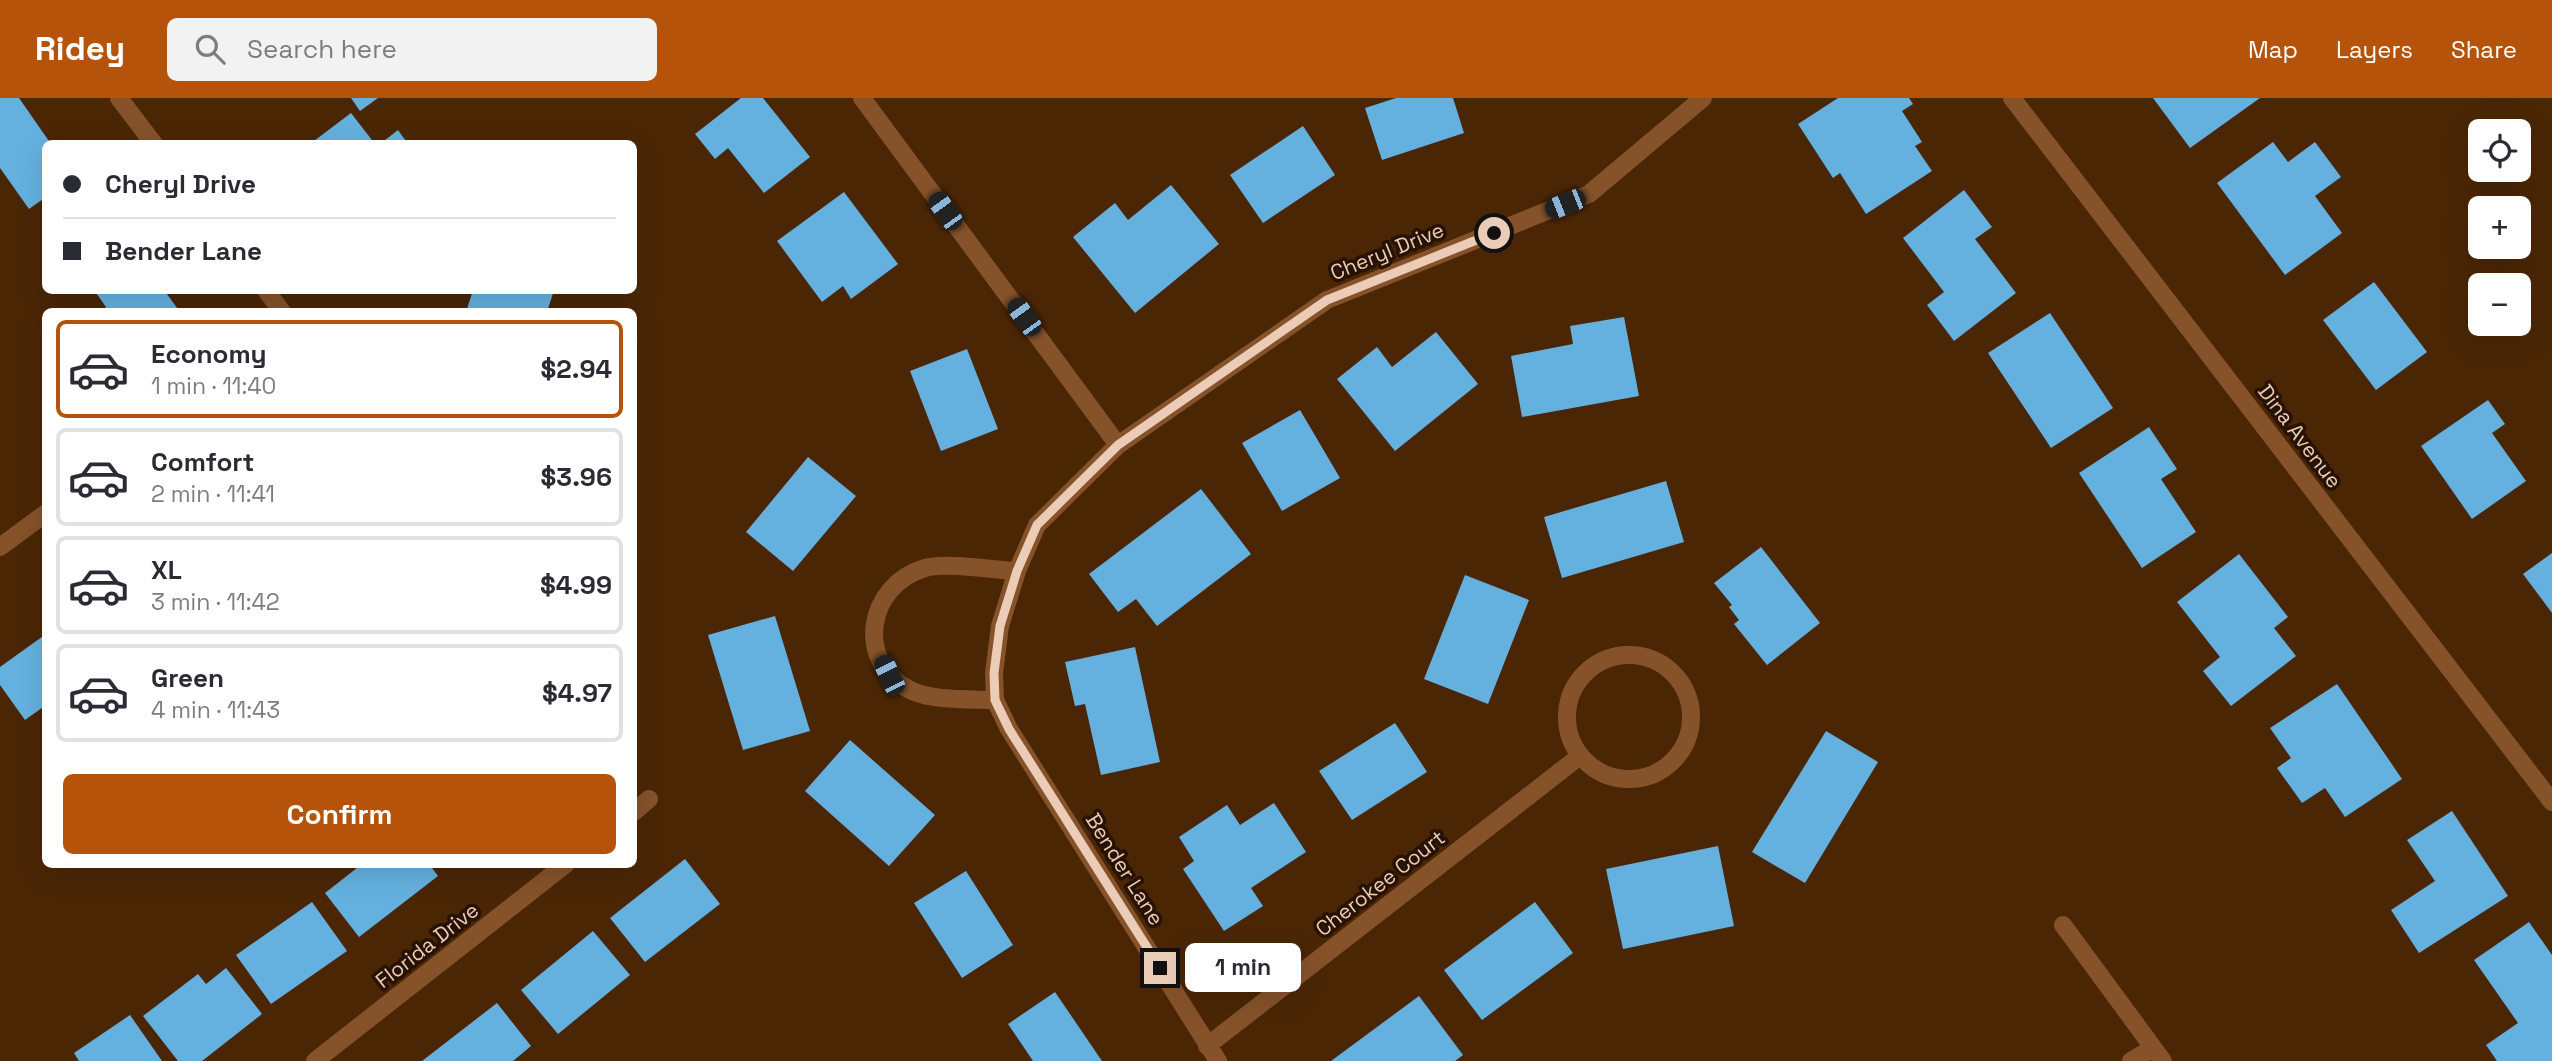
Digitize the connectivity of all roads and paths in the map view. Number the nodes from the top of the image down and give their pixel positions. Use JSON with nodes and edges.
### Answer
{"nodes":[{"id":1,"x":119,"y":98,"type":"edge"},
{"id":2,"x":863,"y":98,"type":"edge"},
{"id":3,"x":1703,"y":98,"type":"edge"},
{"id":4,"x":2012,"y":98,"type":"edge"},
{"id":5,"x":151,"y":140,"type":"edge"},
{"id":6,"x":1118,"y":445,"type":"junction"},
{"id":7,"x":42,"y":516,"type":"edge"},
{"id":8,"x":1037,"y":525,"type":"joint"},
{"id":9,"x":0,"y":547,"type":"edge"},
{"id":10,"x":1017,"y":571,"type":"junction"},
{"id":11,"x":995,"y":700,"type":"junction"},
{"id":12,"x":1580,"y":756,"type":"junction"},
{"id":13,"x":649,"y":799,"type":"dead end"},
{"id":14,"x":2552,"y":802,"type":"edge"},
{"id":15,"x":637,"y":809,"type":"edge"},
{"id":16,"x":561,"y":868,"type":"edge"},
{"id":17,"x":2063,"y":925,"type":"dead end"},
{"id":18,"x":1207,"y":1046,"type":"junction"},
{"id":19,"x":2158,"y":1054,"type":"edge"},
{"id":20,"x":315,"y":1061,"type":"edge"},
{"id":21,"x":1218,"y":1061,"type":"edge"},
{"id":22,"x":2131,"y":1061,"type":"edge"}],
"edges":[{"from":1,"to":5,"type":"street"},
{"from":2,"to":6,"type":"street"},
{"from":3,"to":6,"type":"street","name":"Cheryl Drive"},
{"from":4,"to":14,"type":"street","name":"Dina Avenue"},
{"from":6,"to":8,"type":"street","name":"Cheryl Drive"},
{"from":7,"to":9,"type":"street"},
{"from":8,"to":10,"type":"street","name":"Bender Lane"},
{"from":10,"to":11,"type":"street","name":"Bender Lane"},
{"from":10,"to":11,"type":"street"},
{"from":11,"to":18,"type":"street","name":"Bender Lane"},
{"from":12,"to":12,"type":"street"},
{"from":12,"to":18,"type":"street","name":"Cherokee Court"},
{"from":13,"to":15,"type":"street"},
{"from":16,"to":20,"type":"street","name":"Florida Drive"},
{"from":17,"to":19,"type":"street"},
{"from":18,"to":21,"type":"street","name":"Bender Lane"},
{"from":19,"to":22,"type":"street"}]}
